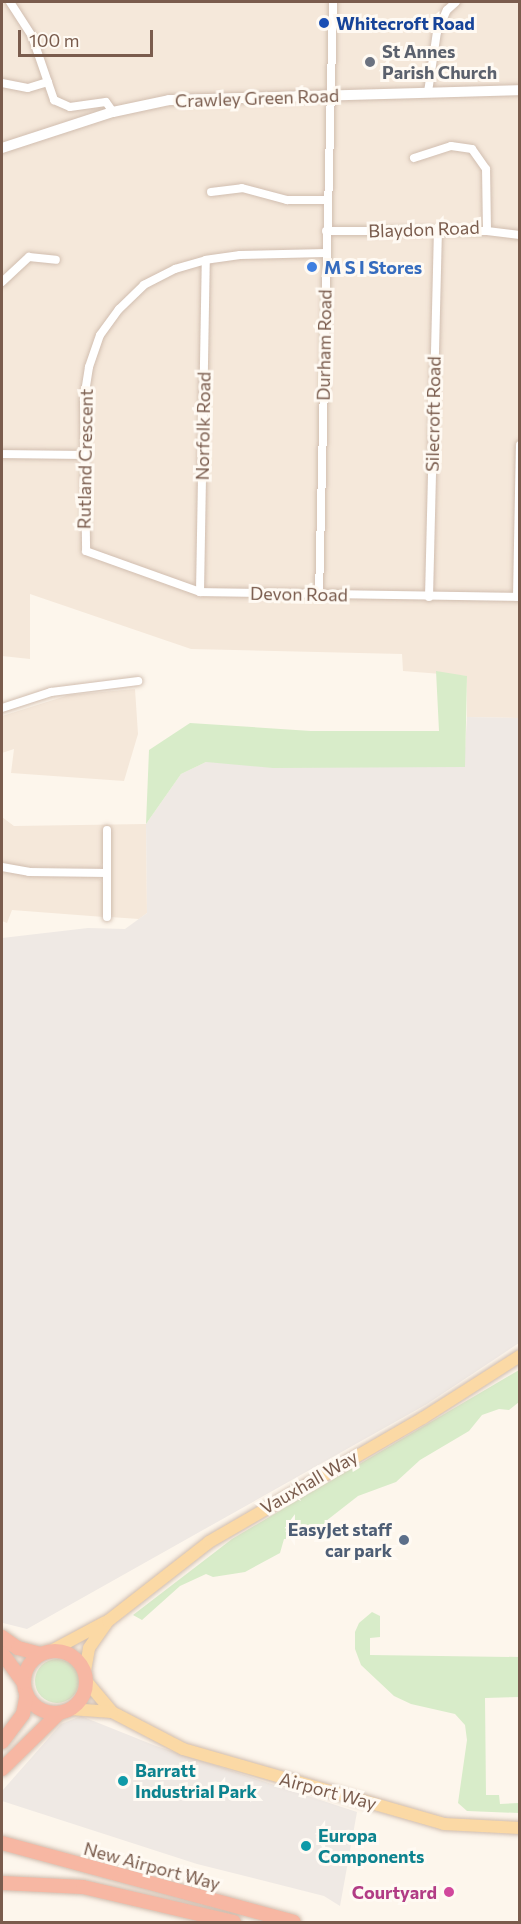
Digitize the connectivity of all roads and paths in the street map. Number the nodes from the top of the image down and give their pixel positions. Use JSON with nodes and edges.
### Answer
{"nodes":[{"id":1,"x":10,"y":2,"type":"edge"},
{"id":2,"x":333,"y":2,"type":"edge"},
{"id":3,"x":456,"y":2,"type":"edge"},
{"id":4,"x":48,"y":82,"type":"junction"},
{"id":5,"x":2,"y":83,"type":"edge"},
{"id":6,"x":519,"y":90,"type":"edge"},
{"id":7,"x":428,"y":92,"type":"junction"},
{"id":8,"x":330,"y":96,"type":"junction"},
{"id":9,"x":113,"y":112,"type":"junction"},
{"id":10,"x":2,"y":148,"type":"edge"},
{"id":11,"x":414,"y":158,"type":"dead end"},
{"id":12,"x":211,"y":192,"type":"dead end"},
{"id":13,"x":326,"y":200,"type":"junction"},
{"id":14,"x":326,"y":231,"type":"junction"},
{"id":15,"x":438,"y":231,"type":"junction"},
{"id":16,"x":488,"y":231,"type":"junction"},
{"id":17,"x":519,"y":235,"type":"edge"},
{"id":18,"x":326,"y":253,"type":"junction"},
{"id":19,"x":56,"y":260,"type":"dead end"},
{"id":20,"x":206,"y":260,"type":"junction"},
{"id":21,"x":2,"y":282,"type":"edge"},
{"id":22,"x":519,"y":445,"type":"edge"},
{"id":23,"x":2,"y":454,"type":"edge"},
{"id":24,"x":83,"y":455,"type":"junction"},
{"id":25,"x":86,"y":551,"type":"joint"},
{"id":26,"x":200,"y":592,"type":"junction"},
{"id":27,"x":319,"y":595,"type":"junction"},
{"id":28,"x":429,"y":597,"type":"junction"},
{"id":29,"x":518,"y":597,"type":"edge"},
{"id":30,"x":138,"y":681,"type":"dead end"},
{"id":31,"x":2,"y":708,"type":"edge"},
{"id":32,"x":107,"y":830,"type":"dead end"},
{"id":33,"x":2,"y":867,"type":"edge"},
{"id":34,"x":107,"y":873,"type":"junction"},
{"id":35,"x":107,"y":917,"type":"dead end"},
{"id":36,"x":519,"y":1356,"type":"edge"},
{"id":37,"x":108,"y":1621,"type":"junction"},
{"id":38,"x":2,"y":1637,"type":"edge"},
{"id":39,"x":2,"y":1653,"type":"edge"},
{"id":40,"x":46,"y":1653,"type":"junction"},
{"id":41,"x":86,"y":1676,"type":"junction"},
{"id":42,"x":26,"y":1688,"type":"junction"},
{"id":43,"x":65,"y":1711,"type":"junction"},
{"id":44,"x":112,"y":1712,"type":"junction"},
{"id":45,"x":2,"y":1743,"type":"edge"},
{"id":46,"x":2,"y":1769,"type":"edge"},
{"id":47,"x":519,"y":1828,"type":"edge"},
{"id":48,"x":2,"y":1843,"type":"edge"},
{"id":49,"x":2,"y":1883,"type":"edge"},
{"id":50,"x":234,"y":1923,"type":"edge"},
{"id":51,"x":294,"y":1923,"type":"edge"}],
"edges":[{"from":1,"to":4,"type":"street"},
{"from":2,"to":8,"type":"street","name":"Durham Road"},
{"from":3,"to":7,"type":"street"},
{"from":4,"to":5,"type":"street"},
{"from":4,"to":9,"type":"street"},
{"from":6,"to":7,"type":"street","name":"Crawley Green Road"},
{"from":7,"to":8,"type":"street","name":"Crawley Green Road"},
{"from":8,"to":9,"type":"street","name":"Crawley Green Road"},
{"from":8,"to":13,"type":"street","name":"Durham Road"},
{"from":9,"to":10,"type":"street","name":"Crawley Green Road"},
{"from":11,"to":16,"type":"street","name":"Blaydon Road"},
{"from":12,"to":13,"type":"street"},
{"from":13,"to":14,"type":"street","name":"Durham Road"},
{"from":14,"to":15,"type":"street","name":"Blaydon Road"},
{"from":14,"to":18,"type":"street","name":"Durham Road"},
{"from":15,"to":16,"type":"street","name":"Blaydon Road"},
{"from":15,"to":28,"type":"street","name":"Silecroft Road"},
{"from":16,"to":17,"type":"street"},
{"from":18,"to":20,"type":"street","name":"Rutland Crescent"},
{"from":18,"to":27,"type":"street","name":"Durham Road"},
{"from":19,"to":21,"type":"street"},
{"from":20,"to":24,"type":"street","name":"Rutland Crescent"},
{"from":20,"to":26,"type":"street","name":"Norfolk Road"},
{"from":22,"to":29,"type":"street"},
{"from":23,"to":24,"type":"street"},
{"from":24,"to":25,"type":"street","name":"Rutland Crescent"},
{"from":25,"to":26,"type":"street","name":"Devon Road"},
{"from":26,"to":27,"type":"street","name":"Devon Road"},
{"from":27,"to":28,"type":"street","name":"Devon Road"},
{"from":28,"to":29,"type":"street","name":"Devon Road"},
{"from":30,"to":31,"type":"street"},
{"from":32,"to":34,"type":"street"},
{"from":33,"to":34,"type":"street"},
{"from":34,"to":35,"type":"street"},
{"from":36,"to":37,"type":"main road","name":"Vauxhall Way"},
{"from":37,"to":40,"type":"main road","name":"Vauxhall Way"},
{"from":37,"to":41,"type":"main road","name":"Vauxhall Way"},
{"from":38,"to":40,"type":"highway"},
{"from":39,"to":42,"type":"highway"},
{"from":40,"to":41,"type":"highway"},
{"from":40,"to":42,"type":"highway"},
{"from":41,"to":43,"type":"highway"},
{"from":41,"to":44,"type":"main road","name":"Airport Way"},
{"from":42,"to":43,"type":"highway"},
{"from":42,"to":45,"type":"highway"},
{"from":43,"to":44,"type":"main road","name":"Airport Way"},
{"from":43,"to":46,"type":"highway"},
{"from":44,"to":47,"type":"main road","name":"Airport Way"},
{"from":48,"to":51,"type":"highway","name":"New Airport Way"},
{"from":49,"to":50,"type":"highway","name":"New Airport Way"}]}
